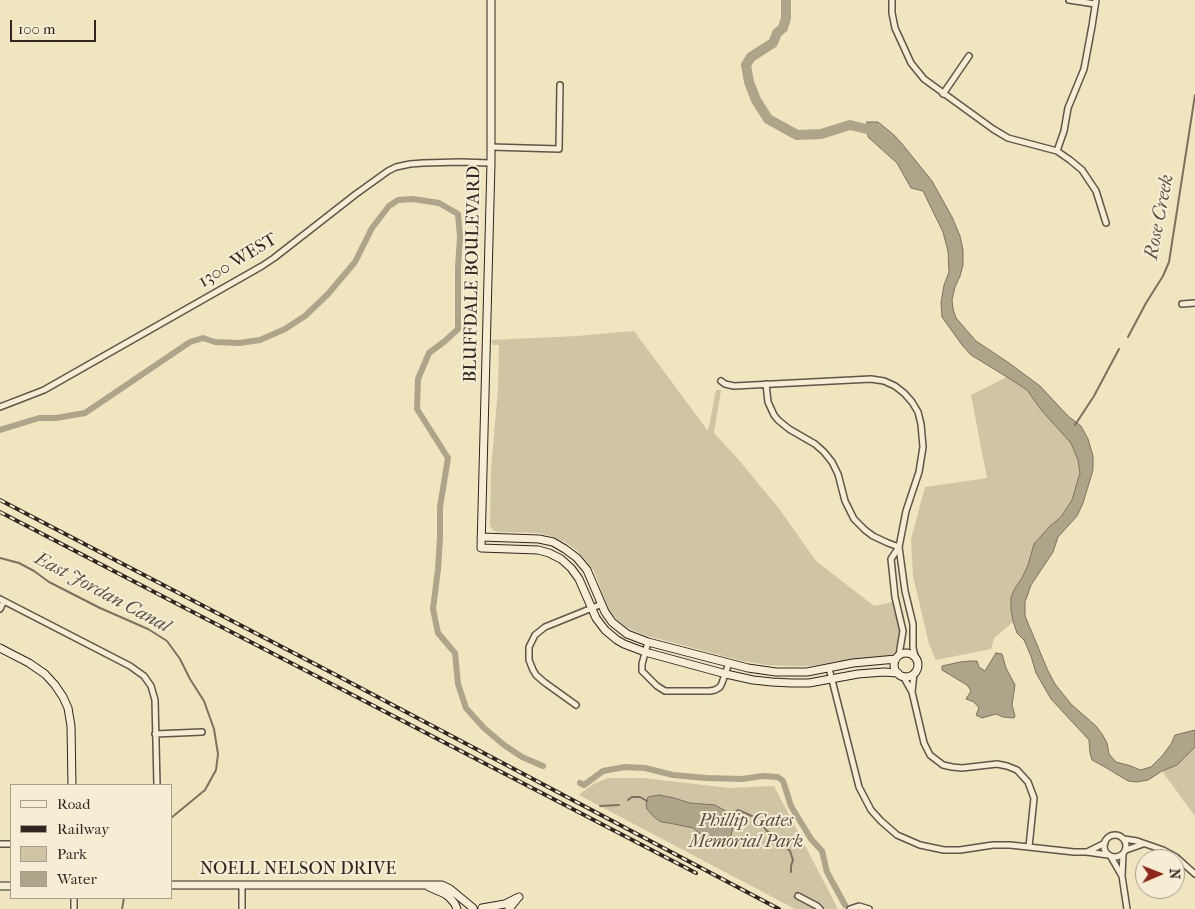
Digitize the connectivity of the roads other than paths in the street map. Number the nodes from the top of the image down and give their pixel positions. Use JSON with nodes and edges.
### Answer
{"nodes":[{"id":1,"x":491,"y":0,"type":"edge"},
{"id":2,"x":892,"y":0,"type":"edge"},
{"id":3,"x":1069,"y":0,"type":"edge"},
{"id":4,"x":1095,"y":2,"type":"edge"},
{"id":5,"x":969,"y":56,"type":"dead end"},
{"id":6,"x":560,"y":85,"type":"dead end"},
{"id":7,"x":943,"y":94,"type":"junction"},
{"id":8,"x":492,"y":147,"type":"junction"},
{"id":9,"x":1057,"y":151,"type":"junction"},
{"id":10,"x":491,"y":163,"type":"junction"},
{"id":11,"x":1106,"y":223,"type":"dead end"},
{"id":12,"x":1195,"y":303,"type":"edge"},
{"id":13,"x":1182,"y":304,"type":"dead end"},
{"id":14,"x":721,"y":381,"type":"dead end"},
{"id":15,"x":766,"y":384,"type":"junction"},
{"id":16,"x":0,"y":406,"type":"edge"},
{"id":17,"x":481,"y":537,"type":"junction"},
{"id":18,"x":899,"y":547,"type":"junction"},
{"id":19,"x":2,"y":600,"type":"edge"},
{"id":20,"x":602,"y":604,"type":"junction"},
{"id":21,"x":592,"y":608,"type":"junction"},
{"id":22,"x":0,"y":609,"type":"edge"},
{"id":23,"x":648,"y":642,"type":"junction"},
{"id":24,"x":0,"y":648,"type":"edge"},
{"id":25,"x":645,"y":652,"type":"junction"},
{"id":26,"x":915,"y":656,"type":"junction"},
{"id":27,"x":898,"y":657,"type":"junction"},
{"id":28,"x":729,"y":663,"type":"junction"},
{"id":29,"x":829,"y":668,"type":"junction"},
{"id":30,"x":914,"y":673,"type":"junction"},
{"id":31,"x":726,"y":674,"type":"junction"},
{"id":32,"x":901,"y":674,"type":"junction"},
{"id":33,"x":832,"y":679,"type":"junction"},
{"id":34,"x":912,"y":692,"type":"junction"},
{"id":35,"x":576,"y":705,"type":"dead end"},
{"id":36,"x":202,"y":732,"type":"dead end"},
{"id":37,"x":156,"y":734,"type":"junction"},
{"id":38,"x":72,"y":784,"type":"edge"},
{"id":39,"x":157,"y":784,"type":"edge"},
{"id":40,"x":1124,"y":839,"type":"junction"},
{"id":41,"x":1105,"y":843,"type":"junction"},
{"id":42,"x":1143,"y":844,"type":"junction"},
{"id":43,"x":1029,"y":847,"type":"junction"},
{"id":44,"x":1087,"y":852,"type":"junction"},
{"id":45,"x":1124,"y":852,"type":"junction"},
{"id":46,"x":1110,"y":856,"type":"junction"},
{"id":47,"x":1195,"y":874,"type":"edge"},
{"id":48,"x":1122,"y":876,"type":"junction"},
{"id":49,"x":242,"y":885,"type":"junction"},
{"id":50,"x":424,"y":885,"type":"junction"},
{"id":51,"x":172,"y":886,"type":"edge"},
{"id":52,"x":798,"y":896,"type":"dead end"},
{"id":53,"x":471,"y":908,"type":"edge"},
{"id":54,"x":242,"y":909,"type":"edge"},
{"id":55,"x":457,"y":909,"type":"edge"},
{"id":56,"x":482,"y":909,"type":"edge"},
{"id":57,"x":509,"y":909,"type":"edge"},
{"id":58,"x":820,"y":909,"type":"edge"},
{"id":59,"x":850,"y":909,"type":"edge"},
{"id":60,"x":869,"y":909,"type":"edge"},
{"id":61,"x":1128,"y":909,"type":"edge"}],
"edges":[{"from":1,"to":8,"type":"street","name":"BLUFFDALE BOULEVARD"},
{"from":2,"to":7,"type":"street"},
{"from":3,"to":4,"type":"street"},
{"from":4,"to":9,"type":"street"},
{"from":5,"to":7,"type":"street"},
{"from":6,"to":8,"type":"street"},
{"from":7,"to":9,"type":"street"},
{"from":8,"to":10,"type":"street","name":"BLUFFDALE BOULEVARD"},
{"from":9,"to":11,"type":"street"},
{"from":10,"to":16,"type":"street","name":"1300 WEST"},
{"from":10,"to":17,"type":"street","name":"BLUFFDALE BOULEVARD"},
{"from":12,"to":13,"type":"street"},
{"from":14,"to":15,"type":"street"},
{"from":15,"to":18,"type":"street"},
{"from":15,"to":18,"type":"street"},
{"from":17,"to":20,"type":"street"},
{"from":17,"to":21,"type":"street","name":"BLUFFDALE BOULEVARD"},
{"from":18,"to":26,"type":"street"},
{"from":18,"to":27,"type":"street"},
{"from":19,"to":22,"type":"street"},
{"from":19,"to":37,"type":"street"},
{"from":20,"to":21,"type":"street"},
{"from":20,"to":23,"type":"street"},
{"from":21,"to":25,"type":"street"},
{"from":21,"to":35,"type":"street"},
{"from":23,"to":25,"type":"street"},
{"from":23,"to":28,"type":"street"},
{"from":24,"to":38,"type":"street"},
{"from":25,"to":31,"type":"street"},
{"from":25,"to":31,"type":"street"},
{"from":26,"to":27,"type":"street"},
{"from":26,"to":30,"type":"street"},
{"from":27,"to":29,"type":"street"},
{"from":27,"to":32,"type":"street"},
{"from":28,"to":29,"type":"street"},
{"from":28,"to":31,"type":"street"},
{"from":29,"to":33,"type":"street"},
{"from":30,"to":32,"type":"street"},
{"from":30,"to":34,"type":"street"},
{"from":31,"to":33,"type":"street"},
{"from":32,"to":33,"type":"street"},
{"from":32,"to":34,"type":"street"},
{"from":33,"to":43,"type":"street"},
{"from":34,"to":43,"type":"street"},
{"from":36,"to":37,"type":"street"},
{"from":37,"to":39,"type":"street"},
{"from":40,"to":41,"type":"street"},
{"from":40,"to":42,"type":"street"},
{"from":40,"to":45,"type":"street"},
{"from":41,"to":44,"type":"street"},
{"from":41,"to":46,"type":"street"},
{"from":42,"to":45,"type":"street"},
{"from":42,"to":47,"type":"street"},
{"from":43,"to":44,"type":"street"},
{"from":44,"to":46,"type":"street"},
{"from":45,"to":46,"type":"street"},
{"from":45,"to":48,"type":"street"},
{"from":46,"to":48,"type":"street"},
{"from":48,"to":61,"type":"street"},
{"from":49,"to":50,"type":"street","name":"NOELL NELSON DRIVE"},
{"from":49,"to":51,"type":"street","name":"NOELL NELSON DRIVE"},
{"from":49,"to":54,"type":"street"},
{"from":50,"to":53,"type":"street","name":"NOELL NELSON DRIVE"},
{"from":50,"to":55,"type":"street","name":"NOELL NELSON DRIVE"},
{"from":52,"to":58,"type":"street"},
{"from":53,"to":56,"type":"street"},
{"from":56,"to":57,"type":"street"},
{"from":59,"to":60,"type":"street"}]}
